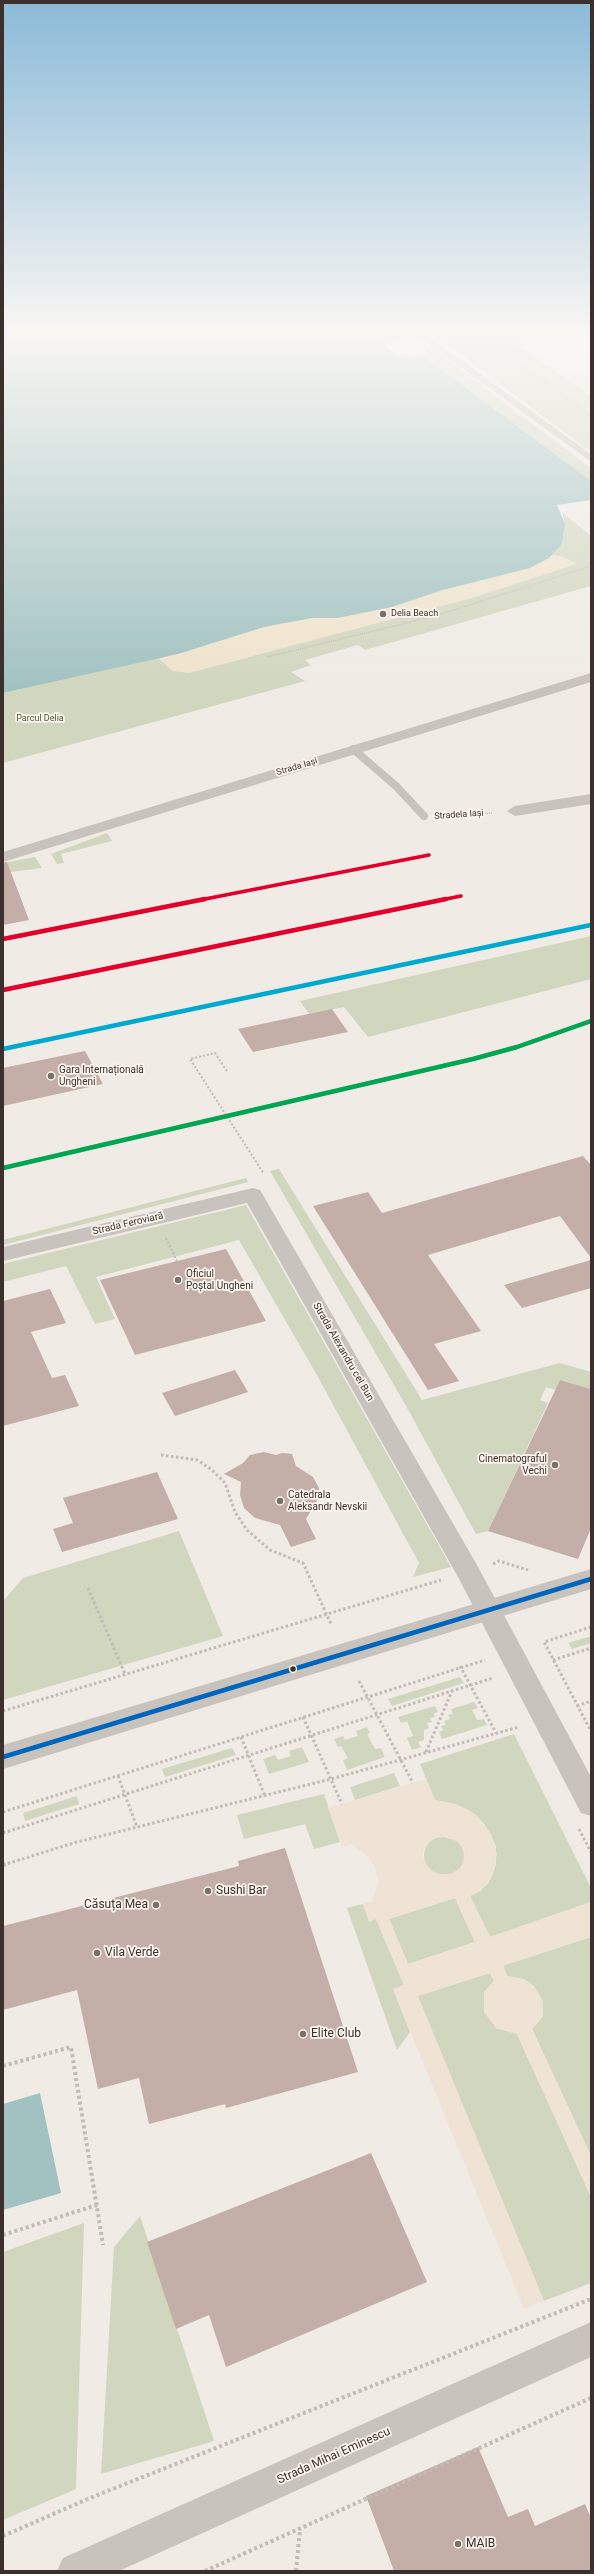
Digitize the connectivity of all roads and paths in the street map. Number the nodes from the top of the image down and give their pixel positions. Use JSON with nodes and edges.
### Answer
{"nodes":[{"id":1,"x":579,"y":449,"type":"edge"},
{"id":2,"x":591,"y":458,"type":"edge"},
{"id":3,"x":591,"y":566,"type":"edge"},
{"id":4,"x":267,"y":658,"type":"dead end"},
{"id":5,"x":591,"y":677,"type":"edge"},
{"id":6,"x":353,"y":749,"type":"junction"},
{"id":7,"x":591,"y":799,"type":"edge"},
{"id":8,"x":515,"y":811,"type":"joint"},
{"id":9,"x":424,"y":816,"type":"joint"},
{"id":10,"x":3,"y":857,"type":"edge"},
{"id":11,"x":227,"y":1071,"type":"dead end"},
{"id":12,"x":260,"y":1169,"type":"dead end"},
{"id":13,"x":253,"y":1195,"type":"joint"},
{"id":14,"x":3,"y":1254,"type":"edge"},
{"id":15,"x":161,"y":1455,"type":"dead end"},
{"id":16,"x":487,"y":1565,"type":"dead end"},
{"id":17,"x":532,"y":1572,"type":"dead end"},
{"id":18,"x":448,"y":1578,"type":"dead end"},
{"id":19,"x":591,"y":1579,"type":"edge"},
{"id":20,"x":88,"y":1588,"type":"dead end"},
{"id":21,"x":489,"y":1611,"type":"junction"},
{"id":22,"x":326,"y":1615,"type":"junction"},
{"id":23,"x":331,"y":1624,"type":"dead end"},
{"id":24,"x":591,"y":1627,"type":"edge"},
{"id":25,"x":591,"y":1648,"type":"edge"},
{"id":26,"x":490,"y":1658,"type":"dead end"},
{"id":27,"x":554,"y":1660,"type":"junction"},
{"id":28,"x":460,"y":1666,"type":"junction"},
{"id":29,"x":125,"y":1674,"type":"junction"},
{"id":30,"x":499,"y":1676,"type":"dead end"},
{"id":31,"x":359,"y":1681,"type":"dead end"},
{"id":32,"x":470,"y":1685,"type":"junction"},
{"id":33,"x":452,"y":1691,"type":"junction"},
{"id":34,"x":367,"y":1697,"type":"junction"},
{"id":35,"x":591,"y":1701,"type":"edge"},
{"id":36,"x":577,"y":1706,"type":"junction"},
{"id":37,"x":3,"y":1711,"type":"edge"},
{"id":38,"x":376,"y":1715,"type":"junction"},
{"id":39,"x":303,"y":1717,"type":"junction"},
{"id":40,"x":525,"y":1725,"type":"dead end"},
{"id":41,"x":591,"y":1731,"type":"edge"},
{"id":42,"x":496,"y":1733,"type":"junction"},
{"id":43,"x":312,"y":1735,"type":"junction"},
{"id":44,"x":241,"y":1737,"type":"junction"},
{"id":45,"x":426,"y":1753,"type":"junction"},
{"id":46,"x":248,"y":1755,"type":"junction"},
{"id":47,"x":3,"y":1757,"type":"edge"},
{"id":48,"x":402,"y":1760,"type":"junction"},
{"id":49,"x":118,"y":1776,"type":"junction"},
{"id":50,"x":331,"y":1779,"type":"junction"},
{"id":51,"x":413,"y":1783,"type":"dead end"},
{"id":52,"x":125,"y":1795,"type":"junction"},
{"id":53,"x":265,"y":1796,"type":"junction"},
{"id":54,"x":342,"y":1804,"type":"dead end"},
{"id":55,"x":591,"y":1804,"type":"edge"},
{"id":56,"x":3,"y":1812,"type":"edge"},
{"id":57,"x":576,"y":1824,"type":"dead end"},
{"id":58,"x":137,"y":1827,"type":"junction"},
{"id":59,"x":3,"y":1833,"type":"edge"},
{"id":60,"x":591,"y":1852,"type":"edge"},
{"id":61,"x":3,"y":1865,"type":"edge"},
{"id":62,"x":3,"y":2066,"type":"edge"},
{"id":63,"x":97,"y":2205,"type":"junction"},
{"id":64,"x":3,"y":2235,"type":"edge"},
{"id":65,"x":103,"y":2246,"type":"dead end"},
{"id":66,"x":591,"y":2299,"type":"edge"},
{"id":67,"x":591,"y":2339,"type":"edge"},
{"id":68,"x":591,"y":2398,"type":"edge"},
{"id":69,"x":300,"y":2529,"type":"junction"},
{"id":70,"x":3,"y":2536,"type":"edge"},
{"id":71,"x":76,"y":2571,"type":"edge"},
{"id":72,"x":205,"y":2571,"type":"edge"},
{"id":73,"x":296,"y":2571,"type":"edge"}],
"edges":[{"from":1,"to":2,"type":"lane"},
{"from":3,"to":4,"type":"path"},
{"from":5,"to":6,"type":"street","name":"Strada Iași"},
{"from":6,"to":9,"type":"lane","name":"Stradela Iași"},
{"from":6,"to":10,"type":"street","name":"Strada Iași"},
{"from":7,"to":8,"type":"street"},
{"from":8,"to":9,"type":"path","name":"Stradela Iași"},
{"from":11,"to":12,"type":"path"},
{"from":13,"to":14,"type":"street","name":"Strada Feroviară"},
{"from":13,"to":21,"type":"street","name":"Strada Alexandru cel Bun"},
{"from":15,"to":22,"type":"path"},
{"from":16,"to":17,"type":"path"},
{"from":18,"to":22,"type":"path"},
{"from":19,"to":21,"type":"street"},
{"from":20,"to":29,"type":"path"},
{"from":21,"to":47,"type":"street"},
{"from":21,"to":55,"type":"street","name":"Strada Alexandru cel Bun"},
{"from":22,"to":23,"type":"path"},
{"from":22,"to":29,"type":"path"},
{"from":24,"to":27,"type":"path"},
{"from":25,"to":27,"type":"path"},
{"from":26,"to":28,"type":"path"},
{"from":27,"to":36,"type":"path"},
{"from":28,"to":32,"type":"path"},
{"from":28,"to":34,"type":"path"},
{"from":29,"to":37,"type":"path"},
{"from":30,"to":32,"type":"path"},
{"from":31,"to":34,"type":"path"},
{"from":32,"to":33,"type":"path"},
{"from":32,"to":42,"type":"path"},
{"from":33,"to":38,"type":"path"},
{"from":33,"to":45,"type":"path"},
{"from":34,"to":38,"type":"path"},
{"from":34,"to":39,"type":"path"},
{"from":35,"to":36,"type":"path"},
{"from":36,"to":41,"type":"path"},
{"from":38,"to":43,"type":"path"},
{"from":38,"to":48,"type":"path"},
{"from":39,"to":43,"type":"path"},
{"from":39,"to":44,"type":"path"},
{"from":40,"to":42,"type":"path"},
{"from":42,"to":45,"type":"path"},
{"from":43,"to":46,"type":"path"},
{"from":43,"to":50,"type":"path"},
{"from":44,"to":46,"type":"path"},
{"from":44,"to":49,"type":"path"},
{"from":45,"to":48,"type":"path"},
{"from":46,"to":52,"type":"path"},
{"from":46,"to":53,"type":"path"},
{"from":48,"to":50,"type":"path"},
{"from":48,"to":51,"type":"path"},
{"from":49,"to":52,"type":"path"},
{"from":49,"to":56,"type":"path"},
{"from":50,"to":53,"type":"path"},
{"from":50,"to":54,"type":"path"},
{"from":52,"to":58,"type":"path"},
{"from":52,"to":59,"type":"path"},
{"from":53,"to":58,"type":"path"},
{"from":57,"to":60,"type":"path"},
{"from":58,"to":61,"type":"path"},
{"from":62,"to":63,"type":"path"},
{"from":63,"to":64,"type":"path"},
{"from":63,"to":65,"type":"path"},
{"from":66,"to":70,"type":"path"},
{"from":67,"to":71,"type":"street","name":"Strada Mihai Eminescu"},
{"from":68,"to":69,"type":"path"},
{"from":69,"to":72,"type":"path"},
{"from":69,"to":73,"type":"path"}]}
